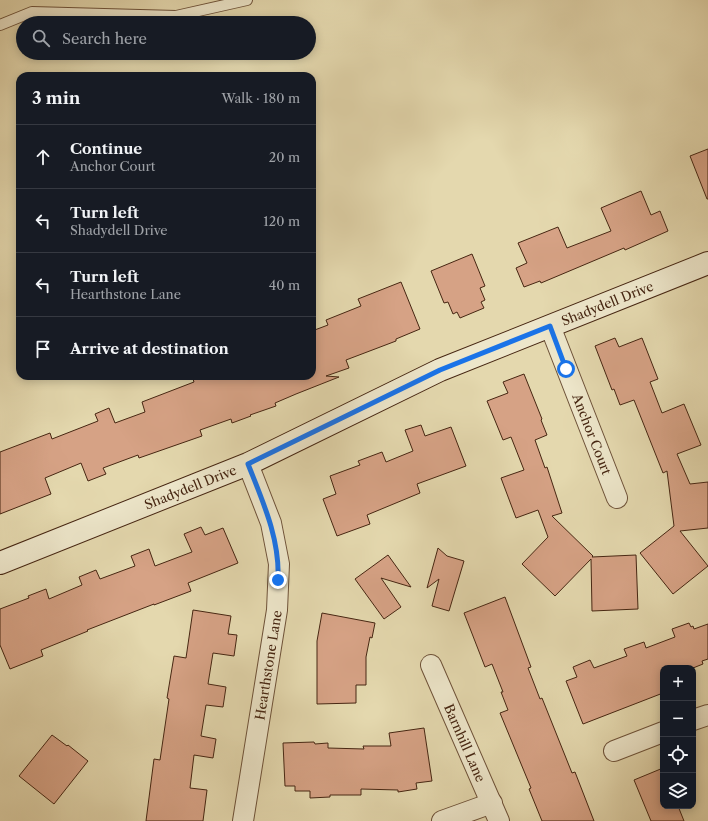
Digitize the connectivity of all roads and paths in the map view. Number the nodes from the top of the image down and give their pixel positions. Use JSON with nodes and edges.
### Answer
{"nodes":[{"id":1,"x":247,"y":0,"type":"edge"},
{"id":2,"x":22,"y":16,"type":"edge"},
{"id":3,"x":176,"y":16,"type":"edge"},
{"id":4,"x":176,"y":16,"type":"edge"},
{"id":5,"x":16,"y":18,"type":"edge"},
{"id":6,"x":0,"y":25,"type":"edge"},
{"id":7,"x":708,"y":263,"type":"edge"},
{"id":8,"x":550,"y":326,"type":"junction"},
{"id":9,"x":248,"y":464,"type":"junction"},
{"id":10,"x":616,"y":498,"type":"dead end"},
{"id":11,"x":0,"y":564,"type":"edge"},
{"id":12,"x":431,"y":665,"type":"dead end"},
{"id":13,"x":708,"y":715,"type":"edge"},
{"id":14,"x":696,"y":719,"type":"edge"},
{"id":15,"x":660,"y":733,"type":"edge"},
{"id":16,"x":614,"y":751,"type":"dead end"},
{"id":17,"x":495,"y":812,"type":"edge"},
{"id":18,"x":243,"y":821,"type":"edge"},
{"id":19,"x":442,"y":821,"type":"edge"}],
"edges":[{"from":1,"to":4,"type":"lane"},
{"from":2,"to":3,"type":"lane"},
{"from":5,"to":6,"type":"lane"},
{"from":7,"to":8,"type":"street","name":"Shadydell Drive"},
{"from":8,"to":9,"type":"street","name":"Shadydell Drive"},
{"from":8,"to":10,"type":"street","name":"Anchor Court"},
{"from":9,"to":11,"type":"street","name":"Shadydell Drive"},
{"from":9,"to":18,"type":"street","name":"Hearthstone Lane"},
{"from":12,"to":17,"type":"street","name":"Barnhill Lane"},
{"from":13,"to":14,"type":"street"},
{"from":15,"to":16,"type":"street"},
{"from":17,"to":19,"type":"street"}]}
